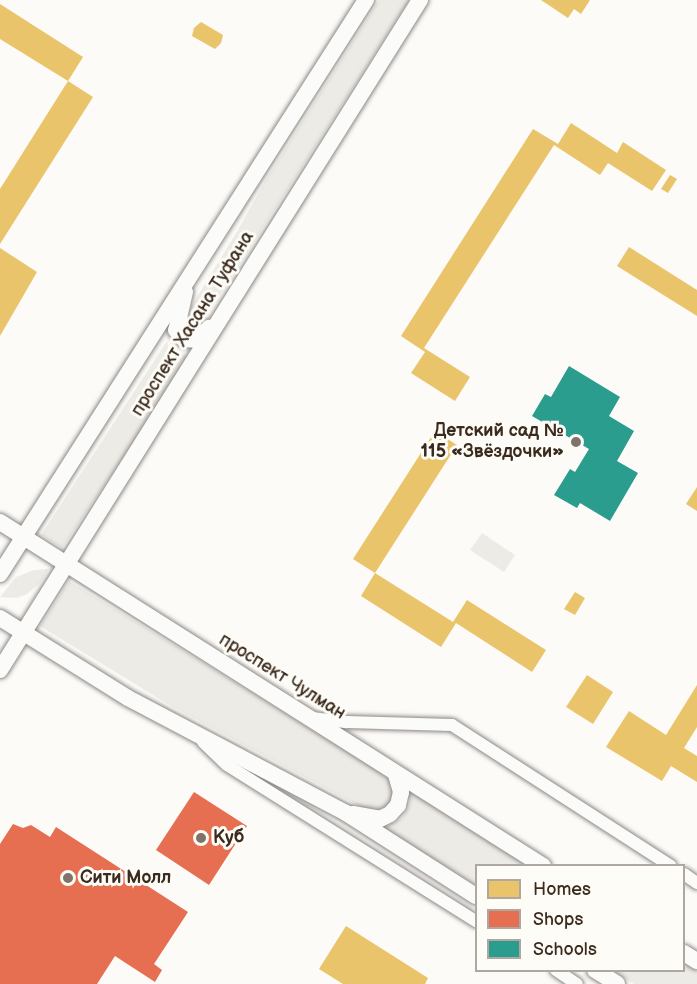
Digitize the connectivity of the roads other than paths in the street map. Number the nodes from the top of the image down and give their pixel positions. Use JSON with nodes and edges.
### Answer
{"nodes":[{"id":1,"x":366,"y":0,"type":"edge"},
{"id":2,"x":420,"y":0,"type":"edge"},
{"id":3,"x":188,"y":279,"type":"junction"},
{"id":4,"x":228,"y":306,"type":"junction"},
{"id":5,"x":0,"y":522,"type":"edge"},
{"id":6,"x":23,"y":537,"type":"junction"},
{"id":7,"x":64,"y":564,"type":"junction"},
{"id":8,"x":0,"y":574,"type":"edge"},
{"id":9,"x":0,"y":618,"type":"edge"},
{"id":10,"x":23,"y":633,"type":"junction"},
{"id":11,"x":0,"y":670,"type":"edge"},
{"id":12,"x":312,"y":718,"type":"junction"},
{"id":13,"x":196,"y":735,"type":"junction"},
{"id":14,"x":396,"y":774,"type":"junction"},
{"id":15,"x":346,"y":813,"type":"junction"},
{"id":16,"x":540,"y":864,"type":"edge"},
{"id":17,"x":668,"y":864,"type":"edge"},
{"id":18,"x":475,"y":895,"type":"edge"},
{"id":19,"x":475,"y":920,"type":"edge"},
{"id":20,"x":559,"y":972,"type":"edge"},
{"id":21,"x":598,"y":972,"type":"edge"},
{"id":22,"x":577,"y":984,"type":"edge"},
{"id":23,"x":617,"y":984,"type":"edge"}],
"edges":[{"from":1,"to":3,"type":"main road","name":"проспект Хасана Туфана"},
{"from":2,"to":4,"type":"main road","name":"проспект Хасана Туфана"},
{"from":3,"to":4,"type":"main road"},
{"from":3,"to":6,"type":"main road","name":"проспект Хасана Туфана"},
{"from":4,"to":7,"type":"main road","name":"проспект Хасана Туфана"},
{"from":5,"to":6,"type":"main road","name":"проспект Чулман"},
{"from":6,"to":7,"type":"main road","name":"проспект Чулман"},
{"from":6,"to":8,"type":"main road","name":"проспект Хасана Туфана"},
{"from":7,"to":10,"type":"main road","name":"проспект Хасана Туфана"},
{"from":7,"to":12,"type":"main road","name":"проспект Чулман"},
{"from":9,"to":10,"type":"main road"},
{"from":10,"to":11,"type":"main road","name":"проспект Хасана Туфана"},
{"from":10,"to":13,"type":"main road"},
{"from":12,"to":14,"type":"main road","name":"проспект Чулман"},
{"from":12,"to":17,"type":"street"},
{"from":13,"to":15,"type":"main road"},
{"from":13,"to":19,"type":"street"},
{"from":14,"to":15,"type":"main road"},
{"from":14,"to":16,"type":"main road","name":"проспект Чулман"},
{"from":15,"to":18,"type":"main road"},
{"from":20,"to":22,"type":"street"},
{"from":21,"to":23,"type":"main road"}]}
